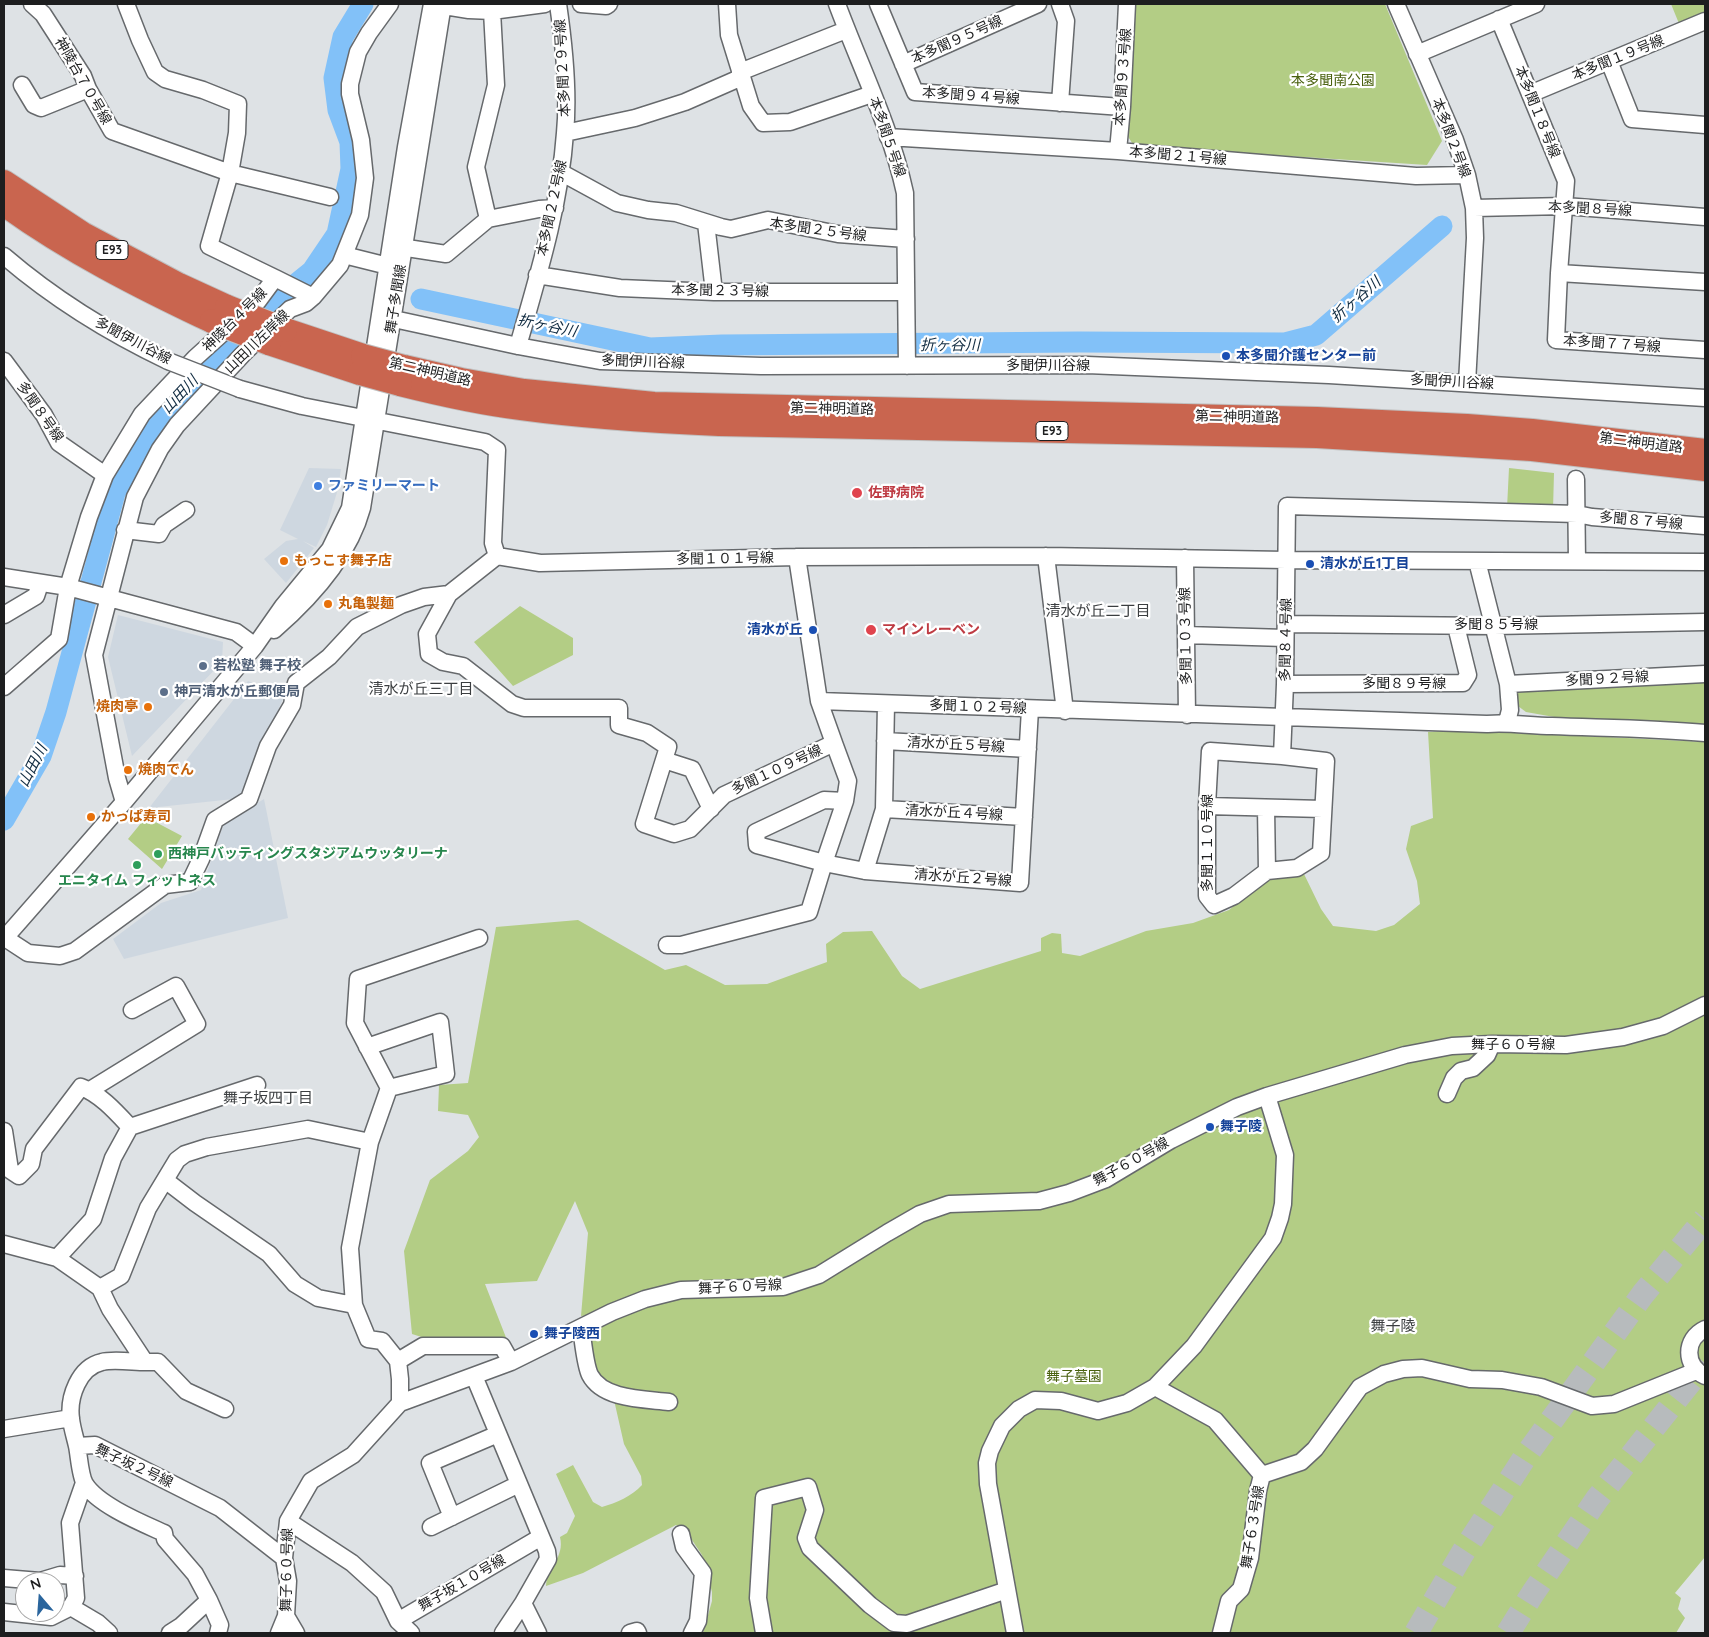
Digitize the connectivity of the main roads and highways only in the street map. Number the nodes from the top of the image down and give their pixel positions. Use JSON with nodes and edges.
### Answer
{"nodes":[{"id":1,"x":4,"y":182,"type":"edge"},
{"id":2,"x":4,"y":204,"type":"edge"},
{"id":3,"x":220,"y":314,"type":"junction"},
{"id":4,"x":402,"y":376,"type":"junction"},
{"id":5,"x":1705,"y":451,"type":"edge"},
{"id":6,"x":1705,"y":469,"type":"edge"}],
"edges":[{"from":1,"to":3,"type":"highway","name":"第二神明道路","number":"E93"},
{"from":2,"to":3,"type":"highway","name":"第二神明道路","number":"E93"},
{"from":3,"to":4,"type":"highway","name":"第二神明道路","number":"E93","bridge":true},
{"from":4,"to":5,"type":"highway","name":"第二神明道路","number":"E93"},
{"from":4,"to":6,"type":"highway","name":"第二神明道路","number":"E93"}]}
